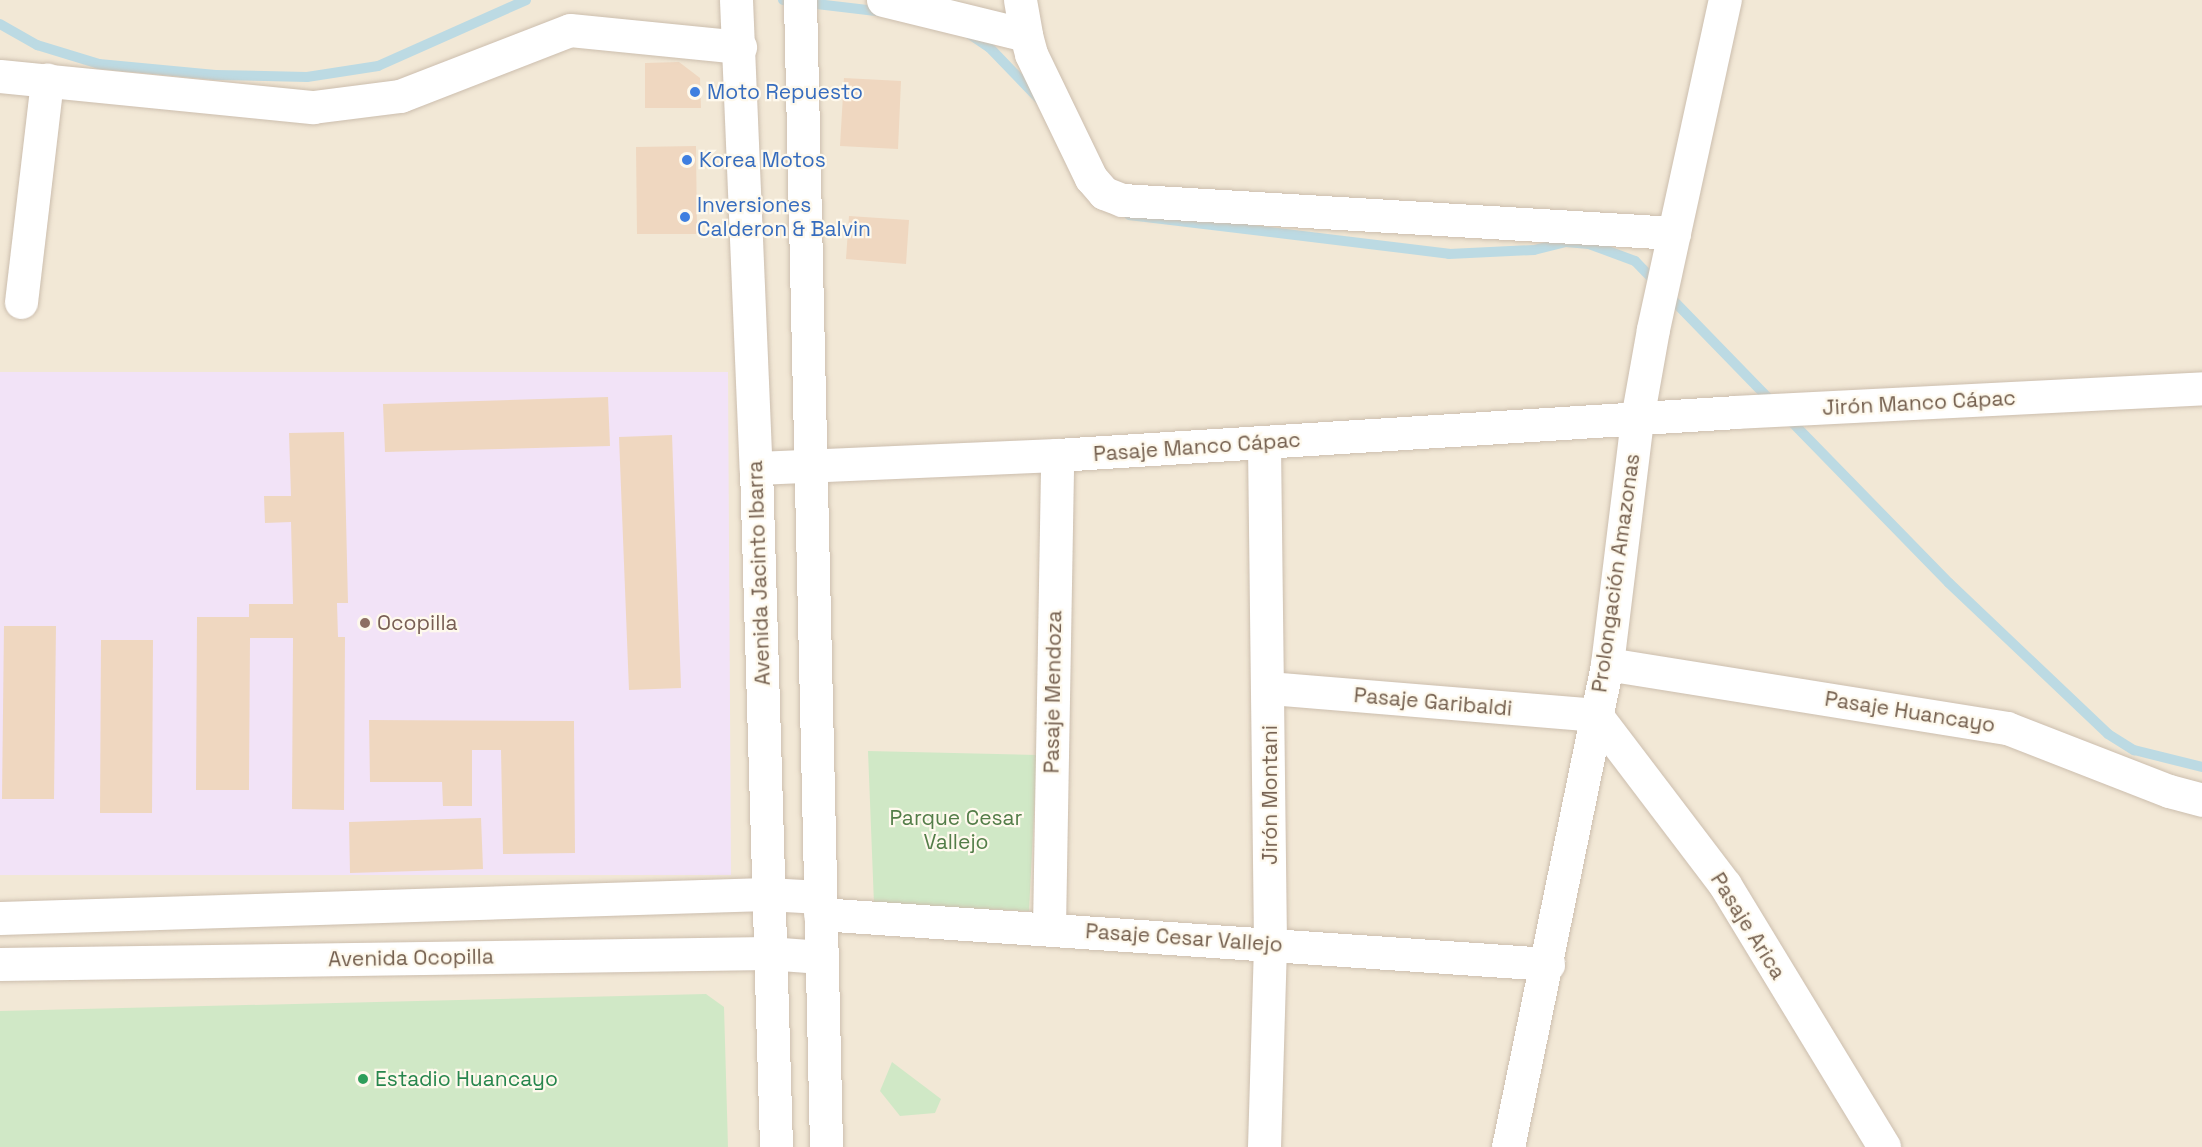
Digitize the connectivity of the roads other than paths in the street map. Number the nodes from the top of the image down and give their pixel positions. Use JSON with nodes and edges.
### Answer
{"nodes":[{"id":1,"x":736,"y":0,"type":"edge"},
{"id":2,"x":800,"y":0,"type":"edge"},
{"id":3,"x":883,"y":0,"type":"edge"},
{"id":4,"x":1020,"y":0,"type":"edge"},
{"id":5,"x":1725,"y":0,"type":"edge"},
{"id":6,"x":1026,"y":35,"type":"junction"},
{"id":7,"x":739,"y":43,"type":"junction"},
{"id":8,"x":0,"y":76,"type":"edge"},
{"id":9,"x":47,"y":80,"type":"junction"},
{"id":10,"x":1673,"y":238,"type":"junction"},
{"id":11,"x":21,"y":302,"type":"dead end"},
{"id":12,"x":2202,"y":388,"type":"edge"},
{"id":13,"x":1637,"y":419,"type":"junction"},
{"id":14,"x":1264,"y":442,"type":"junction"},
{"id":15,"x":1057,"y":455,"type":"junction"},
{"id":16,"x":810,"y":467,"type":"junction"},
{"id":17,"x":756,"y":468,"type":"junction"},
{"id":18,"x":1607,"y":664,"type":"junction"},
{"id":19,"x":1269,"y":688,"type":"junction"},
{"id":20,"x":1596,"y":716,"type":"junction"},
{"id":21,"x":2202,"y":800,"type":"edge"},
{"id":22,"x":767,"y":894,"type":"junction"},
{"id":23,"x":820,"y":906,"type":"junction"},
{"id":24,"x":0,"y":918,"type":"edge"},
{"id":25,"x":1049,"y":928,"type":"junction"},
{"id":26,"x":1270,"y":943,"type":"junction"},
{"id":27,"x":768,"y":953,"type":"junction"},
{"id":28,"x":821,"y":957,"type":"junction"},
{"id":29,"x":0,"y":964,"type":"edge"},
{"id":30,"x":1548,"y":964,"type":"junction"},
{"id":31,"x":776,"y":1147,"type":"edge"},
{"id":32,"x":825,"y":1147,"type":"edge"},
{"id":33,"x":1264,"y":1147,"type":"edge"},
{"id":34,"x":1508,"y":1147,"type":"edge"},
{"id":35,"x":1884,"y":1147,"type":"edge"}],
"edges":[{"from":1,"to":7,"type":"street","name":"Avenida Jacinto Ibarra"},
{"from":2,"to":16,"type":"street"},
{"from":3,"to":6,"type":"street"},
{"from":4,"to":6,"type":"street"},
{"from":5,"to":10,"type":"street","name":"Prolongación Amazonas"},
{"from":6,"to":10,"type":"street"},
{"from":7,"to":9,"type":"street"},
{"from":7,"to":17,"type":"street","name":"Avenida Jacinto Ibarra"},
{"from":8,"to":9,"type":"street"},
{"from":9,"to":11,"type":"street"},
{"from":10,"to":13,"type":"street","name":"Prolongación Amazonas"},
{"from":12,"to":13,"type":"street","name":"Jirón Manco Cápac"},
{"from":13,"to":14,"type":"street","name":"Pasaje Manco Cápac"},
{"from":13,"to":18,"type":"street","name":"Prolongación Amazonas"},
{"from":14,"to":15,"type":"street","name":"Pasaje Manco Cápac"},
{"from":14,"to":19,"type":"street","name":"Jirón Montani"},
{"from":15,"to":16,"type":"street","name":"Pasaje Manco Cápac"},
{"from":15,"to":25,"type":"street","name":"Pasaje Mendoza"},
{"from":16,"to":17,"type":"street","name":"Pasaje Manco Cápac"},
{"from":16,"to":23,"type":"street"},
{"from":17,"to":22,"type":"street","name":"Avenida Jacinto Ibarra"},
{"from":18,"to":20,"type":"street","name":"Prolongación Amazonas"},
{"from":18,"to":21,"type":"street","name":"Pasaje Huancayo"},
{"from":19,"to":20,"type":"street","name":"Pasaje Garibaldi"},
{"from":19,"to":26,"type":"street","name":"Jirón Montani"},
{"from":20,"to":30,"type":"street","name":"Prolongación Amazonas"},
{"from":20,"to":35,"type":"street","name":"Pasaje Arica"},
{"from":22,"to":23,"type":"street"},
{"from":22,"to":24,"type":"street"},
{"from":22,"to":27,"type":"street","name":"Avenida Jacinto Ibarra"},
{"from":23,"to":25,"type":"street","name":"Pasaje Cesar Vallejo"},
{"from":23,"to":28,"type":"street"},
{"from":25,"to":26,"type":"street","name":"Pasaje Cesar Vallejo"},
{"from":26,"to":30,"type":"street","name":"Pasaje Cesar Vallejo"},
{"from":26,"to":33,"type":"street","name":"Jirón Montani"},
{"from":27,"to":28,"type":"street","name":"Avenida Ocopilla"},
{"from":27,"to":29,"type":"street","name":"Avenida Ocopilla"},
{"from":27,"to":31,"type":"street","name":"Avenida Jacinto Ibarra"},
{"from":28,"to":32,"type":"street"},
{"from":30,"to":34,"type":"street","name":"Prolongación Amazonas"}]}
